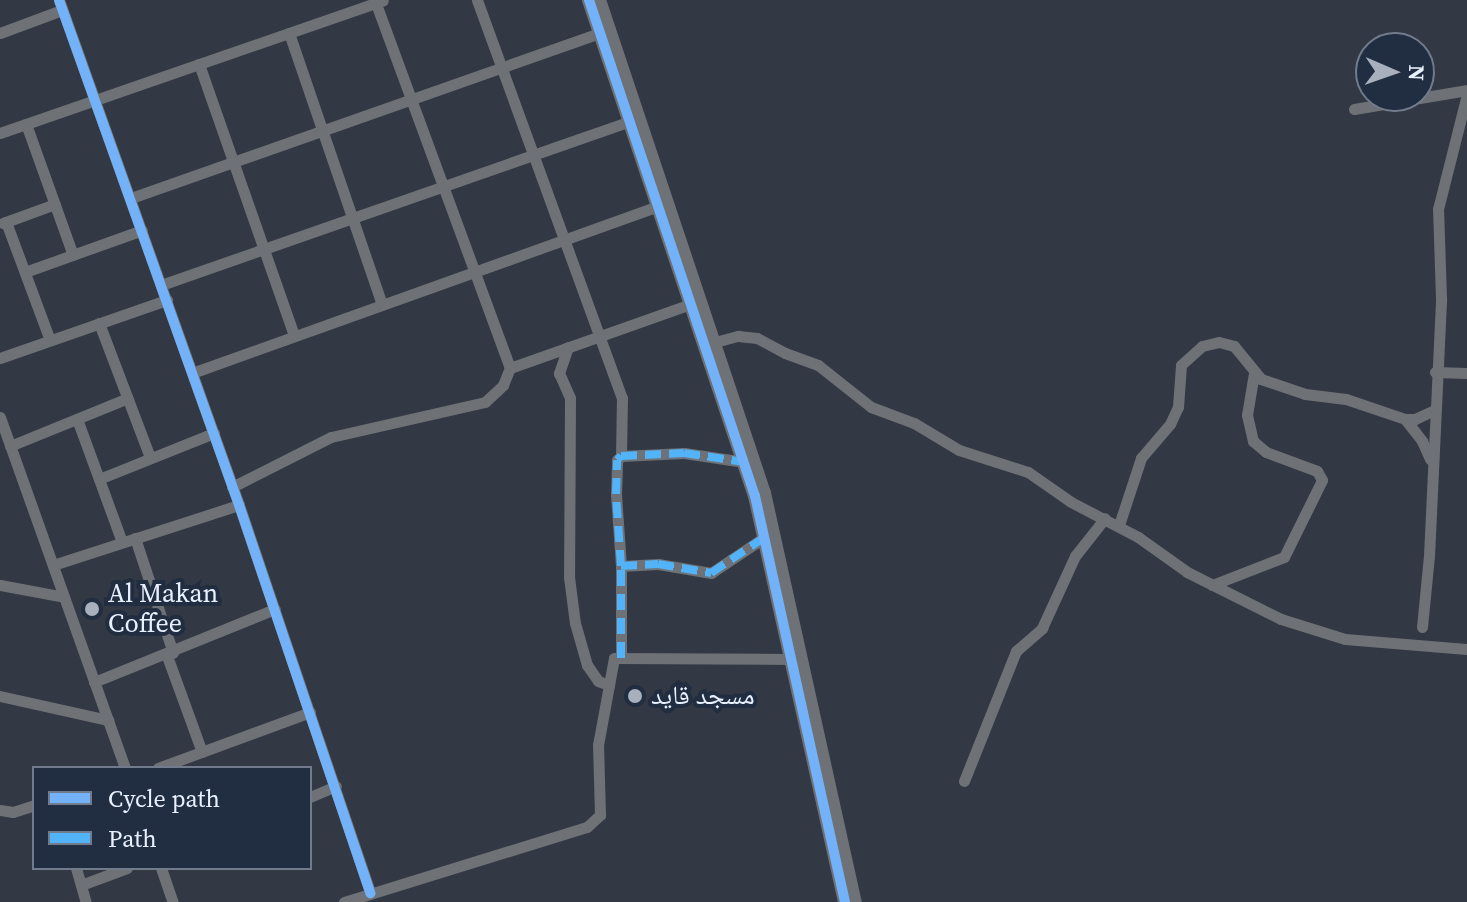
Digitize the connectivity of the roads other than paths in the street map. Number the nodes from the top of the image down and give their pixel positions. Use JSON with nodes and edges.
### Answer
{"nodes":[{"id":1,"x":477,"y":0,"type":"edge"},
{"id":2,"x":589,"y":0,"type":"edge"},
{"id":3,"x":599,"y":0,"type":"edge"},
{"id":4,"x":379,"y":1,"type":"edge"},
{"id":5,"x":60,"y":5,"type":"edge"},
{"id":6,"x":0,"y":33,"type":"edge"},
{"id":7,"x":289,"y":33,"type":"junction"},
{"id":8,"x":599,"y":33,"type":"junction"},
{"id":9,"x":199,"y":64,"type":"junction"},
{"id":10,"x":501,"y":68,"type":"junction"},
{"id":11,"x":1467,"y":92,"type":"edge"},
{"id":12,"x":411,"y":99,"type":"junction"},
{"id":13,"x":96,"y":100,"type":"junction"},
{"id":14,"x":1354,"y":109,"type":"dead end"},
{"id":15,"x":635,"y":119,"type":"junction"},
{"id":16,"x":26,"y":124,"type":"junction"},
{"id":17,"x":322,"y":131,"type":"junction"},
{"id":18,"x":0,"y":133,"type":"edge"},
{"id":19,"x":532,"y":155,"type":"junction"},
{"id":20,"x":233,"y":162,"type":"junction"},
{"id":21,"x":443,"y":187,"type":"junction"},
{"id":22,"x":131,"y":198,"type":"junction"},
{"id":23,"x":55,"y":204,"type":"junction"},
{"id":24,"x":659,"y":206,"type":"junction"},
{"id":25,"x":353,"y":218,"type":"junction"},
{"id":26,"x":3,"y":223,"type":"edge"},
{"id":27,"x":142,"y":230,"type":"junction"},
{"id":28,"x":563,"y":241,"type":"junction"},
{"id":29,"x":264,"y":250,"type":"junction"},
{"id":30,"x":73,"y":255,"type":"junction"},
{"id":31,"x":25,"y":272,"type":"junction"},
{"id":32,"x":475,"y":272,"type":"junction"},
{"id":33,"x":161,"y":285,"type":"junction"},
{"id":34,"x":167,"y":300,"type":"junction"},
{"id":35,"x":691,"y":304,"type":"junction"},
{"id":36,"x":382,"y":305,"type":"junction"},
{"id":37,"x":99,"y":323,"type":"junction"},
{"id":38,"x":294,"y":336,"type":"junction"},
{"id":39,"x":597,"y":337,"type":"junction"},
{"id":40,"x":50,"y":340,"type":"junction"},
{"id":41,"x":715,"y":342,"type":"junction"},
{"id":42,"x":568,"y":347,"type":"junction"},
{"id":43,"x":0,"y":358,"type":"edge"},
{"id":44,"x":510,"y":368,"type":"junction"},
{"id":45,"x":1435,"y":372,"type":"junction"},
{"id":46,"x":192,"y":373,"type":"junction"},
{"id":47,"x":1254,"y":373,"type":"junction"},
{"id":48,"x":1467,"y":373,"type":"edge"},
{"id":49,"x":128,"y":398,"type":"junction"},
{"id":50,"x":1434,"y":410,"type":"junction"},
{"id":51,"x":77,"y":419,"type":"junction"},
{"id":52,"x":1405,"y":419,"type":"junction"},
{"id":53,"x":1,"y":424,"type":"edge"},
{"id":54,"x":214,"y":433,"type":"junction"},
{"id":55,"x":10,"y":446,"type":"junction"},
{"id":56,"x":621,"y":456,"type":"junction"},
{"id":57,"x":150,"y":457,"type":"junction"},
{"id":58,"x":744,"y":462,"type":"junction"},
{"id":59,"x":1432,"y":467,"type":"junction"},
{"id":60,"x":99,"y":479,"type":"junction"},
{"id":61,"x":232,"y":487,"type":"junction"},
{"id":62,"x":239,"y":505,"type":"junction"},
{"id":63,"x":1105,"y":518,"type":"junction"},
{"id":64,"x":1119,"y":525,"type":"junction"},
{"id":65,"x":765,"y":537,"type":"junction"},
{"id":66,"x":135,"y":538,"type":"junction"},
{"id":67,"x":122,"y":542,"type":"junction"},
{"id":68,"x":53,"y":565,"type":"junction"},
{"id":69,"x":621,"y":566,"type":"junction"},
{"id":70,"x":0,"y":585,"type":"edge"},
{"id":71,"x":1212,"y":585,"type":"junction"},
{"id":72,"x":64,"y":597,"type":"junction"},
{"id":73,"x":275,"y":609,"type":"junction"},
{"id":74,"x":1422,"y":627,"type":"dead end"},
{"id":75,"x":1467,"y":649,"type":"edge"},
{"id":76,"x":170,"y":654,"type":"junction"},
{"id":77,"x":621,"y":658,"type":"junction"},
{"id":78,"x":793,"y":659,"type":"junction"},
{"id":79,"x":94,"y":682,"type":"junction"},
{"id":80,"x":609,"y":685,"type":"junction"},
{"id":81,"x":0,"y":696,"type":"edge"},
{"id":82,"x":310,"y":712,"type":"junction"},
{"id":83,"x":108,"y":720,"type":"junction"},
{"id":84,"x":196,"y":759,"type":"edge"},
{"id":85,"x":124,"y":766,"type":"edge"},
{"id":86,"x":166,"y":766,"type":"edge"},
{"id":87,"x":964,"y":781,"type":"dead end"},
{"id":88,"x":336,"y":786,"type":"junction"},
{"id":89,"x":312,"y":796,"type":"edge"},
{"id":90,"x":32,"y":806,"type":"edge"},
{"id":91,"x":0,"y":810,"type":"edge"},
{"id":92,"x":77,"y":870,"type":"edge"},
{"id":93,"x":122,"y":870,"type":"edge"},
{"id":94,"x":162,"y":870,"type":"edge"},
{"id":95,"x":81,"y":885,"type":"junction"},
{"id":96,"x":370,"y":893,"type":"junction"},
{"id":97,"x":86,"y":902,"type":"edge"},
{"id":98,"x":173,"y":902,"type":"edge"},
{"id":99,"x":349,"y":902,"type":"edge"},
{"id":100,"x":845,"y":902,"type":"edge"},
{"id":101,"x":855,"y":902,"type":"edge"}],
"edges":[{"from":1,"to":10,"type":"street"},
{"from":2,"to":8,"type":"street"},
{"from":3,"to":15,"type":"street"},
{"from":4,"to":7,"type":"street"},
{"from":4,"to":12,"type":"street"},
{"from":5,"to":6,"type":"street"},
{"from":5,"to":13,"type":"street"},
{"from":7,"to":9,"type":"street"},
{"from":7,"to":17,"type":"street"},
{"from":8,"to":10,"type":"street"},
{"from":8,"to":15,"type":"street"},
{"from":9,"to":13,"type":"street"},
{"from":9,"to":20,"type":"street"},
{"from":10,"to":12,"type":"street"},
{"from":10,"to":19,"type":"street"},
{"from":11,"to":14,"type":"street"},
{"from":11,"to":45,"type":"street"},
{"from":12,"to":17,"type":"street"},
{"from":12,"to":21,"type":"street"},
{"from":13,"to":16,"type":"street"},
{"from":13,"to":22,"type":"street"},
{"from":15,"to":19,"type":"street"},
{"from":15,"to":24,"type":"street"},
{"from":15,"to":41,"type":"street"},
{"from":16,"to":18,"type":"street"},
{"from":16,"to":23,"type":"street"},
{"from":17,"to":20,"type":"street"},
{"from":17,"to":25,"type":"street"},
{"from":19,"to":21,"type":"street"},
{"from":19,"to":28,"type":"street"},
{"from":20,"to":22,"type":"street"},
{"from":20,"to":29,"type":"street"},
{"from":21,"to":25,"type":"street"},
{"from":21,"to":32,"type":"street"},
{"from":22,"to":27,"type":"street"},
{"from":23,"to":26,"type":"street"},
{"from":23,"to":30,"type":"street"},
{"from":24,"to":28,"type":"street"},
{"from":24,"to":35,"type":"street"},
{"from":25,"to":29,"type":"street"},
{"from":25,"to":36,"type":"street"},
{"from":26,"to":31,"type":"street"},
{"from":27,"to":30,"type":"street"},
{"from":27,"to":33,"type":"street"},
{"from":28,"to":32,"type":"street"},
{"from":28,"to":39,"type":"street"},
{"from":29,"to":33,"type":"street"},
{"from":29,"to":38,"type":"street"},
{"from":30,"to":31,"type":"street"},
{"from":31,"to":40,"type":"street"},
{"from":32,"to":36,"type":"street"},
{"from":32,"to":44,"type":"street"},
{"from":33,"to":34,"type":"street"},
{"from":34,"to":37,"type":"street"},
{"from":34,"to":46,"type":"street"},
{"from":35,"to":39,"type":"street"},
{"from":35,"to":58,"type":"street"},
{"from":36,"to":38,"type":"street"},
{"from":37,"to":40,"type":"street"},
{"from":37,"to":49,"type":"street"},
{"from":38,"to":46,"type":"street"},
{"from":39,"to":42,"type":"street"},
{"from":39,"to":56,"type":"street"},
{"from":40,"to":43,"type":"street"},
{"from":41,"to":63,"type":"street"},
{"from":41,"to":101,"type":"street"},
{"from":42,"to":44,"type":"street"},
{"from":42,"to":80,"type":"street"},
{"from":44,"to":61,"type":"street"},
{"from":45,"to":48,"type":"street"},
{"from":45,"to":50,"type":"street"},
{"from":46,"to":54,"type":"street"},
{"from":47,"to":52,"type":"street"},
{"from":47,"to":64,"type":"street"},
{"from":47,"to":71,"type":"street"},
{"from":49,"to":51,"type":"street"},
{"from":49,"to":57,"type":"street"},
{"from":50,"to":52,"type":"street"},
{"from":50,"to":59,"type":"street"},
{"from":51,"to":55,"type":"street"},
{"from":51,"to":60,"type":"street"},
{"from":52,"to":59,"type":"street"},
{"from":53,"to":55,"type":"street"},
{"from":54,"to":57,"type":"street"},
{"from":54,"to":61,"type":"street"},
{"from":55,"to":68,"type":"street"},
{"from":56,"to":58,"type":"street"},
{"from":56,"to":69,"type":"street"},
{"from":57,"to":60,"type":"street"},
{"from":58,"to":65,"type":"street"},
{"from":59,"to":74,"type":"street"},
{"from":60,"to":67,"type":"street"},
{"from":61,"to":62,"type":"street"},
{"from":62,"to":66,"type":"street"},
{"from":62,"to":73,"type":"street"},
{"from":63,"to":64,"type":"street"},
{"from":63,"to":87,"type":"street"},
{"from":64,"to":71,"type":"street"},
{"from":65,"to":69,"type":"street"},
{"from":65,"to":78,"type":"street"},
{"from":66,"to":67,"type":"street"},
{"from":66,"to":76,"type":"street"},
{"from":67,"to":68,"type":"street"},
{"from":68,"to":72,"type":"street"},
{"from":69,"to":77,"type":"street"},
{"from":70,"to":72,"type":"street"},
{"from":71,"to":75,"type":"street"},
{"from":72,"to":79,"type":"street"},
{"from":73,"to":76,"type":"street"},
{"from":73,"to":82,"type":"street"},
{"from":76,"to":79,"type":"street"},
{"from":76,"to":84,"type":"street"},
{"from":77,"to":78,"type":"street"},
{"from":77,"to":80,"type":"street"},
{"from":78,"to":100,"type":"street"},
{"from":79,"to":83,"type":"street"},
{"from":80,"to":96,"type":"street"},
{"from":81,"to":83,"type":"street"},
{"from":82,"to":84,"type":"street"},
{"from":82,"to":88,"type":"street"},
{"from":83,"to":85,"type":"street"},
{"from":84,"to":86,"type":"street"},
{"from":88,"to":89,"type":"street"},
{"from":88,"to":96,"type":"street"},
{"from":90,"to":91,"type":"street"},
{"from":92,"to":95,"type":"street"},
{"from":93,"to":95,"type":"street"},
{"from":94,"to":98,"type":"street"},
{"from":95,"to":97,"type":"street"},
{"from":96,"to":99,"type":"street"}]}
